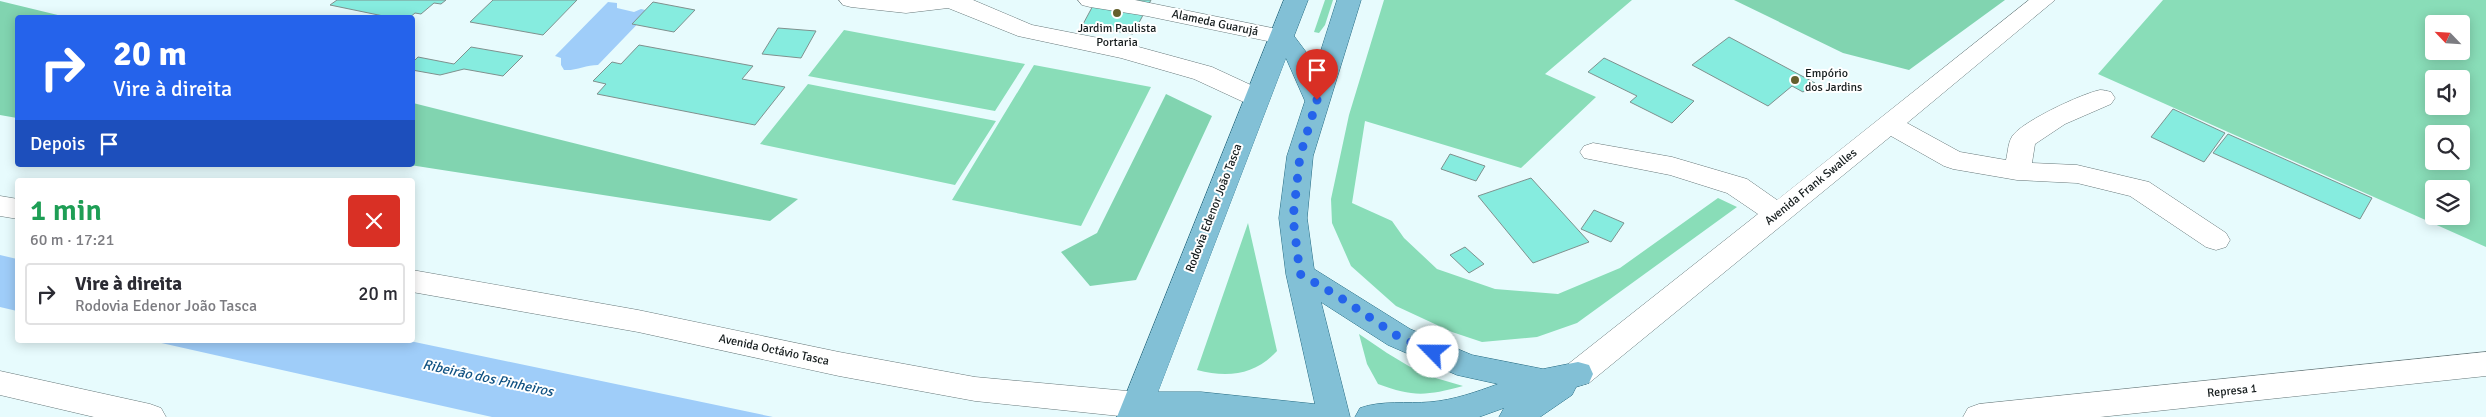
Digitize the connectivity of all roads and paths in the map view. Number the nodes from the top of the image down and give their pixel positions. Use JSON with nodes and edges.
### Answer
{"nodes":[{"id":1,"x":851,"y":0,"type":"edge"},
{"id":2,"x":1090,"y":0,"type":"edge"},
{"id":3,"x":1296,"y":0,"type":"edge"},
{"id":4,"x":1350,"y":0,"type":"edge"},
{"id":5,"x":2043,"y":0,"type":"edge"},
{"id":6,"x":956,"y":1,"type":"edge"},
{"id":7,"x":1282,"y":37,"type":"junction"},
{"id":8,"x":1257,"y":98,"type":"junction"},
{"id":9,"x":2102,"y":98,"type":"dead end"},
{"id":10,"x":1317,"y":100,"type":"junction"},
{"id":11,"x":1889,"y":124,"type":"junction"},
{"id":12,"x":1593,"y":152,"type":"dead end"},
{"id":13,"x":2017,"y":171,"type":"junction"},
{"id":14,"x":0,"y":206,"type":"edge"},
{"id":15,"x":15,"y":208,"type":"edge"},
{"id":16,"x":1778,"y":214,"type":"junction"},
{"id":17,"x":2216,"y":240,"type":"dead end"},
{"id":18,"x":1300,"y":274,"type":"junction"},
{"id":19,"x":415,"y":282,"type":"edge"},
{"id":20,"x":2486,"y":364,"type":"edge"},
{"id":21,"x":1578,"y":374,"type":"junction"},
{"id":22,"x":1543,"y":381,"type":"junction"},
{"id":23,"x":0,"y":383,"type":"edge"},
{"id":24,"x":1136,"y":411,"type":"edge"},
{"id":25,"x":150,"y":417,"type":"edge"},
{"id":26,"x":1319,"y":417,"type":"edge"},
{"id":27,"x":1334,"y":417,"type":"edge"},
{"id":28,"x":1371,"y":417,"type":"edge"},
{"id":29,"x":1395,"y":417,"type":"edge"},
{"id":30,"x":1514,"y":417,"type":"edge"},
{"id":31,"x":1979,"y":417,"type":"edge"}],
"edges":[{"from":1,"to":6,"type":"street"},
{"from":2,"to":7,"type":"street","name":"Alameda Guarujá"},
{"from":3,"to":7,"type":"main road","name":"Rodovia Edenor João Tasca"},
{"from":4,"to":10,"type":"main road"},
{"from":5,"to":11,"type":"street","name":"Avenida Frank Swalles"},
{"from":6,"to":8,"type":"street"},
{"from":7,"to":8,"type":"main road","name":"Rodovia Edenor João Tasca"},
{"from":7,"to":10,"type":"main road"},
{"from":8,"to":24,"type":"main road","name":"Rodovia Edenor João Tasca"},
{"from":9,"to":13,"type":"street"},
{"from":10,"to":18,"type":"main road"},
{"from":11,"to":13,"type":"street"},
{"from":11,"to":16,"type":"street","name":"Avenida Frank Swalles"},
{"from":12,"to":16,"type":"street"},
{"from":13,"to":17,"type":"street"},
{"from":14,"to":15,"type":"street"},
{"from":16,"to":21,"type":"street","name":"Avenida Frank Swalles"},
{"from":18,"to":22,"type":"main road"},
{"from":18,"to":27,"type":"main road"},
{"from":19,"to":24,"type":"street","name":"Avenida Octávio Tasca"},
{"from":20,"to":31,"type":"street","name":"Represa 1"},
{"from":21,"to":22,"type":"main road"},
{"from":21,"to":30,"type":"main road"},
{"from":22,"to":29,"type":"main road"},
{"from":23,"to":25,"type":"street"},
{"from":24,"to":26,"type":"main road"},
{"from":28,"to":29,"type":"main road"}]}
